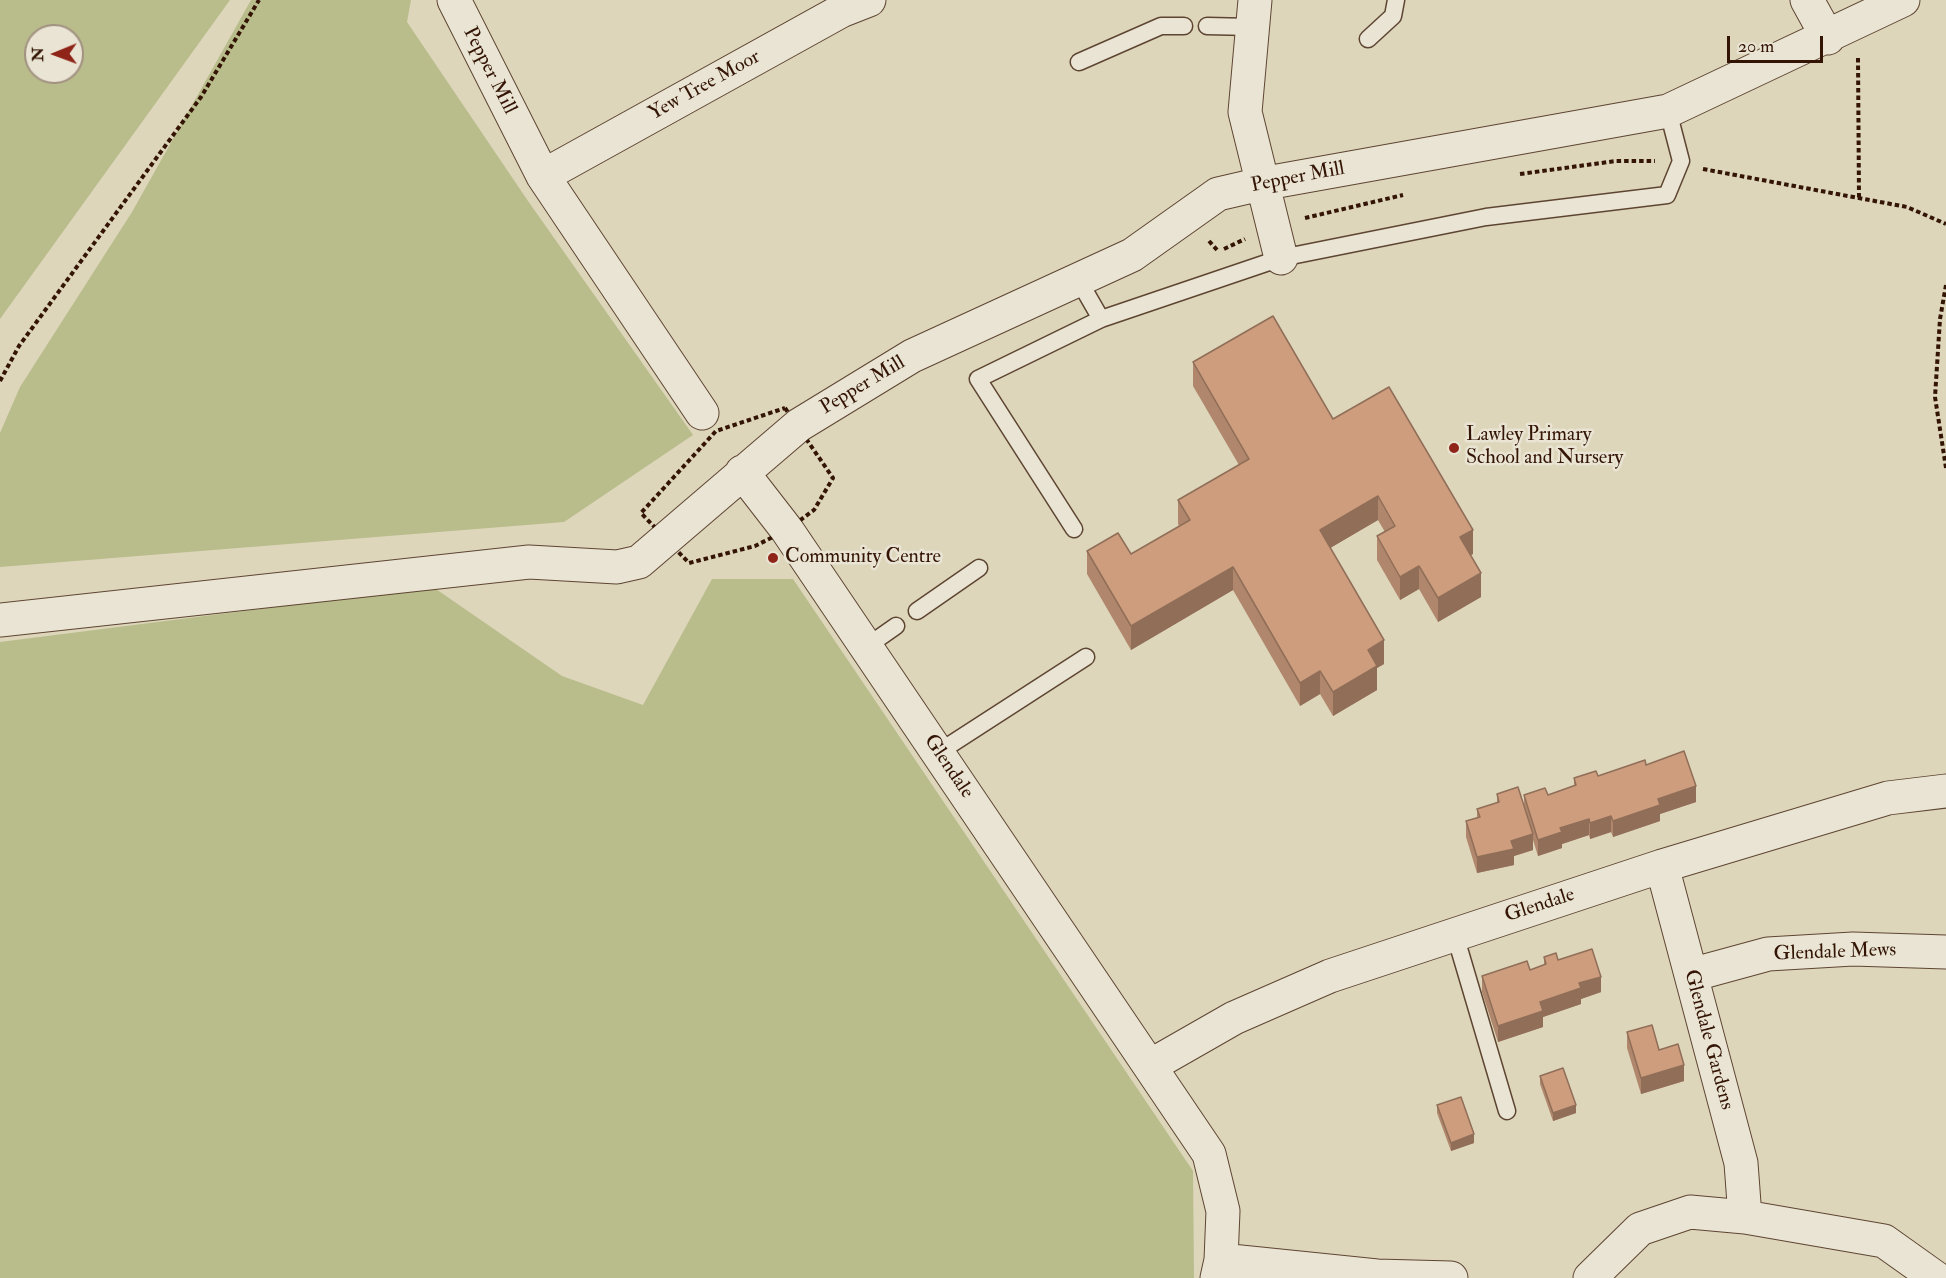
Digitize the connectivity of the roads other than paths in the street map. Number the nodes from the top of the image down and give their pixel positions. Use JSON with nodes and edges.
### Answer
{"nodes":[{"id":1,"x":454,"y":0,"type":"edge"},
{"id":2,"x":1396,"y":0,"type":"edge"},
{"id":3,"x":1807,"y":0,"type":"edge"},
{"id":4,"x":1903,"y":0,"type":"edge"},
{"id":5,"x":849,"y":4,"type":"edge"},
{"id":6,"x":1254,"y":14,"type":"edge"},
{"id":7,"x":1184,"y":26,"type":"dead end"},
{"id":8,"x":1207,"y":27,"type":"dead end"},
{"id":9,"x":1828,"y":38,"type":"junction"},
{"id":10,"x":1368,"y":39,"type":"dead end"},
{"id":11,"x":1078,"y":62,"type":"dead end"},
{"id":12,"x":1668,"y":111,"type":"junction"},
{"id":13,"x":543,"y":176,"type":"junction"},
{"id":14,"x":1261,"y":184,"type":"junction"},
{"id":15,"x":1281,"y":258,"type":"junction"},
{"id":16,"x":1077,"y":279,"type":"junction"},
{"id":17,"x":1101,"y":319,"type":"junction"},
{"id":18,"x":702,"y":413,"type":"dead end"},
{"id":19,"x":741,"y":472,"type":"junction"},
{"id":20,"x":1074,"y":529,"type":"dead end"},
{"id":21,"x":980,"y":568,"type":"dead end"},
{"id":22,"x":917,"y":611,"type":"dead end"},
{"id":23,"x":0,"y":620,"type":"edge"},
{"id":24,"x":896,"y":626,"type":"dead end"},
{"id":25,"x":866,"y":647,"type":"junction"},
{"id":26,"x":1086,"y":657,"type":"dead end"},
{"id":27,"x":939,"y":752,"type":"junction"},
{"id":28,"x":1946,"y":791,"type":"edge"},
{"id":29,"x":1662,"y":866,"type":"junction"},
{"id":30,"x":1455,"y":935,"type":"junction"},
{"id":31,"x":1946,"y":952,"type":"edge"},
{"id":32,"x":1691,"y":975,"type":"junction"},
{"id":33,"x":1150,"y":1066,"type":"junction"},
{"id":34,"x":1507,"y":1111,"type":"dead end"},
{"id":35,"x":1745,"y":1217,"type":"junction"},
{"id":36,"x":1219,"y":1269,"type":"edge"},
{"id":37,"x":1451,"y":1278,"type":"edge"},
{"id":38,"x":1590,"y":1278,"type":"edge"},
{"id":39,"x":1936,"y":1278,"type":"edge"}],
"edges":[{"from":1,"to":13,"type":"street","name":"Pepper Mill"},
{"from":2,"to":10,"type":"lane"},
{"from":3,"to":9,"type":"street"},
{"from":4,"to":9,"type":"street","name":"Pepper Mill"},
{"from":5,"to":13,"type":"street","name":"Yew Tree Moor"},
{"from":6,"to":8,"type":"lane"},
{"from":6,"to":14,"type":"street"},
{"from":7,"to":11,"type":"lane"},
{"from":9,"to":12,"type":"street","name":"Pepper Mill"},
{"from":12,"to":14,"type":"street","name":"Pepper Mill"},
{"from":12,"to":15,"type":"lane"},
{"from":13,"to":18,"type":"street","name":"Pepper Mill"},
{"from":14,"to":15,"type":"street"},
{"from":14,"to":16,"type":"street","name":"Pepper Mill"},
{"from":15,"to":17,"type":"lane"},
{"from":16,"to":17,"type":"lane"},
{"from":16,"to":19,"type":"street","name":"Pepper Mill"},
{"from":17,"to":20,"type":"lane"},
{"from":19,"to":23,"type":"street","name":"Pepper Mill"},
{"from":19,"to":25,"type":"street","name":"Glendale"},
{"from":21,"to":22,"type":"lane"},
{"from":24,"to":25,"type":"lane"},
{"from":25,"to":27,"type":"street","name":"Glendale"},
{"from":26,"to":27,"type":"lane"},
{"from":27,"to":33,"type":"street","name":"Glendale"},
{"from":28,"to":29,"type":"street","name":"Glendale"},
{"from":29,"to":30,"type":"street","name":"Glendale"},
{"from":29,"to":32,"type":"street","name":"Glendale Gardens"},
{"from":30,"to":33,"type":"street","name":"Glendale"},
{"from":30,"to":34,"type":"lane"},
{"from":31,"to":32,"type":"street","name":"Glendale Mews"},
{"from":32,"to":35,"type":"street","name":"Glendale Gardens"},
{"from":33,"to":36,"type":"street","name":"Glendale"},
{"from":35,"to":38,"type":"street"},
{"from":35,"to":39,"type":"street"},
{"from":36,"to":37,"type":"street"}]}
